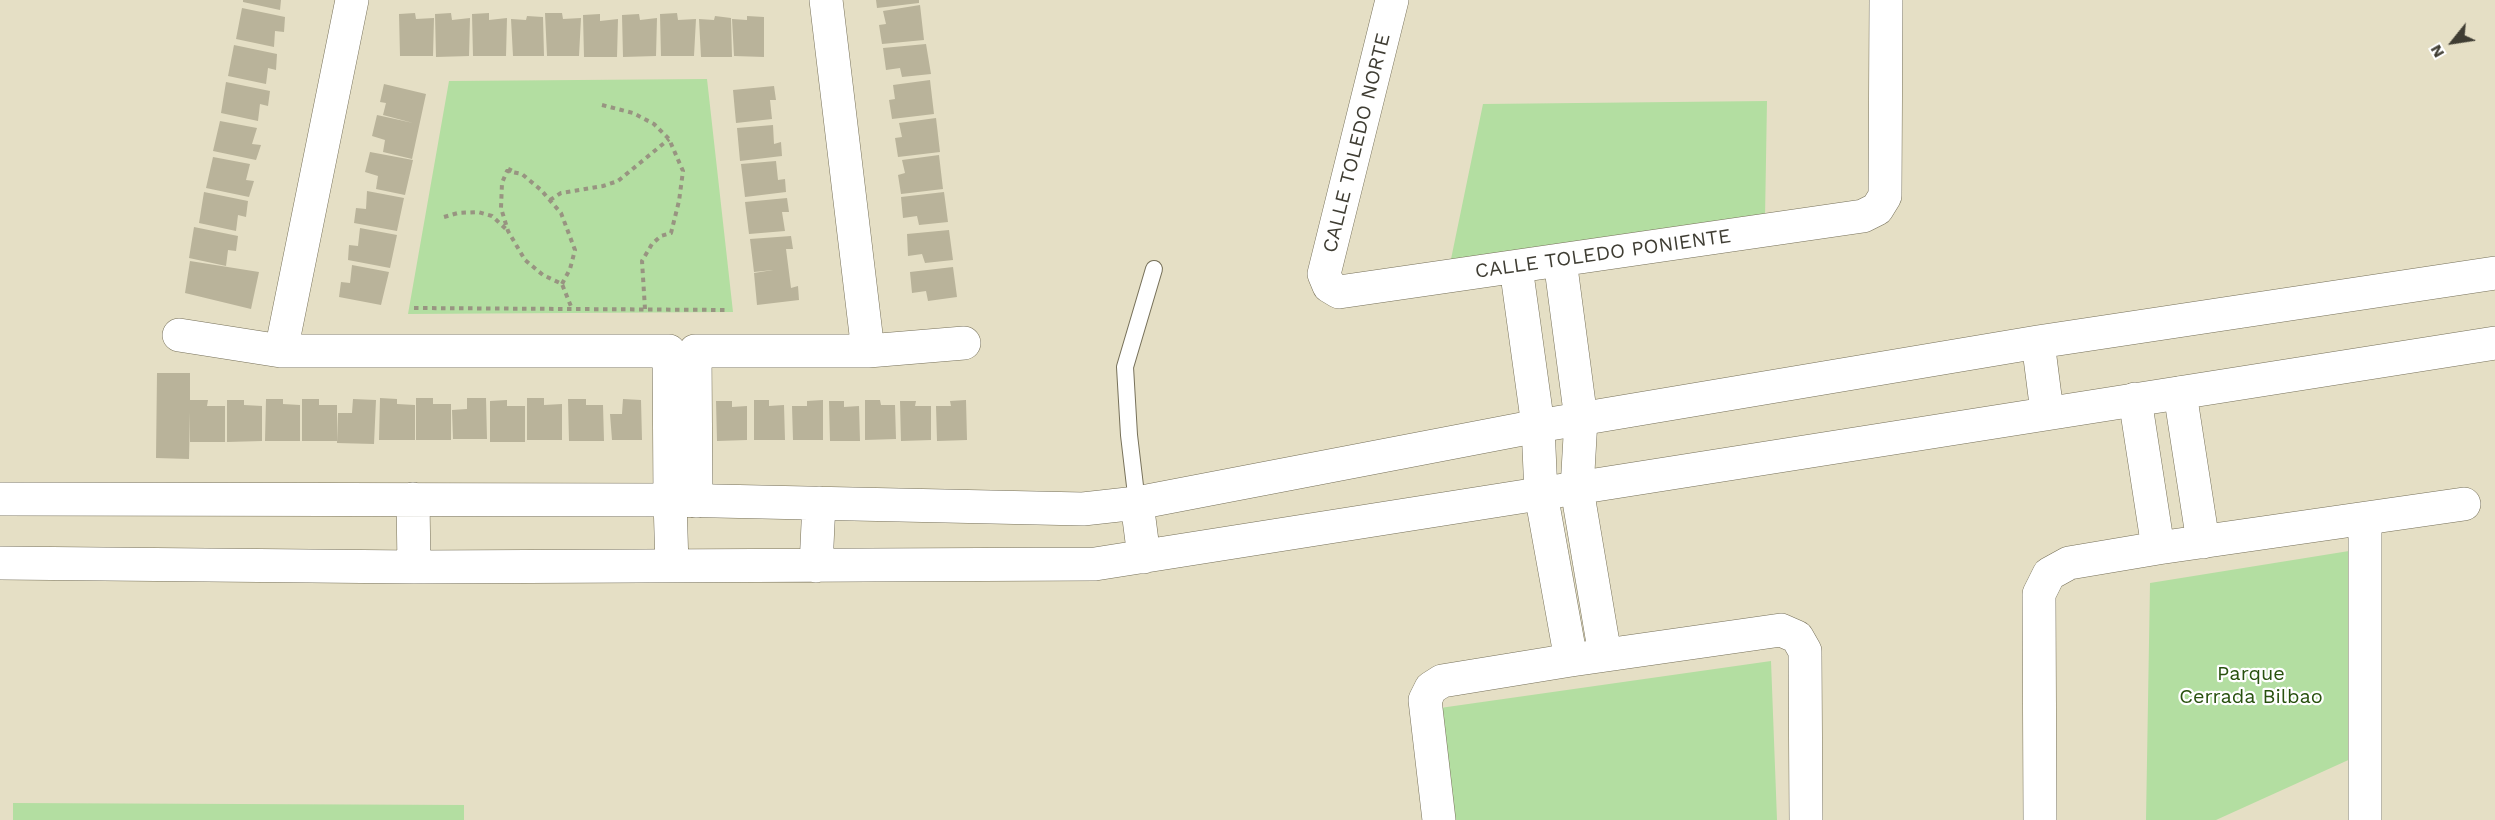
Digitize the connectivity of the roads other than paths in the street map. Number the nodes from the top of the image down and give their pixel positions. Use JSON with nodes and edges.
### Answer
{"nodes":[{"id":1,"x":352,"y":0,"type":"edge"},
{"id":2,"x":826,"y":0,"type":"edge"},
{"id":3,"x":1392,"y":0,"type":"edge"},
{"id":4,"x":1886,"y":0,"type":"edge"},
{"id":5,"x":1560,"y":260,"type":"junction"},
{"id":6,"x":1516,"y":267,"type":"junction"},
{"id":7,"x":1154,"y":269,"type":"dead end"},
{"id":8,"x":2495,"y":273,"type":"edge"},
{"id":9,"x":1329,"y":286,"type":"joint"},
{"id":10,"x":179,"y":335,"type":"dead end"},
{"id":11,"x":2038,"y":342,"type":"junction"},
{"id":12,"x":964,"y":343,"type":"dead end"},
{"id":13,"x":2495,"y":344,"type":"edge"},
{"id":14,"x":282,"y":351,"type":"junction"},
{"id":15,"x":868,"y":351,"type":"junction"},
{"id":16,"x":2180,"y":393,"type":"junction"},
{"id":17,"x":2135,"y":399,"type":"junction"},
{"id":18,"x":2047,"y":412,"type":"junction"},
{"id":19,"x":1581,"y":419,"type":"junction"},
{"id":20,"x":1538,"y":426,"type":"junction"},
{"id":21,"x":1577,"y":489,"type":"junction"},
{"id":22,"x":1541,"y":494,"type":"junction"},
{"id":23,"x":0,"y":499,"type":"edge"},
{"id":24,"x":413,"y":499,"type":"junction"},
{"id":25,"x":683,"y":501,"type":"junction"},
{"id":26,"x":819,"y":503,"type":"junction"},
{"id":27,"x":1137,"y":503,"type":"junction"},
{"id":28,"x":2464,"y":504,"type":"dead end"},
{"id":29,"x":2365,"y":519,"type":"junction"},
{"id":30,"x":2203,"y":542,"type":"junction"},
{"id":31,"x":2158,"y":548,"type":"junction"},
{"id":32,"x":1144,"y":557,"type":"junction"},
{"id":33,"x":0,"y":563,"type":"edge"},
{"id":34,"x":672,"y":566,"type":"junction"},
{"id":35,"x":816,"y":566,"type":"junction"},
{"id":36,"x":414,"y":567,"type":"junction"},
{"id":37,"x":1605,"y":655,"type":"junction"},
{"id":38,"x":1571,"y":660,"type":"junction"},
{"id":39,"x":1439,"y":820,"type":"edge"},
{"id":40,"x":1806,"y":820,"type":"edge"},
{"id":41,"x":2040,"y":820,"type":"edge"},
{"id":42,"x":2365,"y":820,"type":"edge"}],
"edges":[{"from":1,"to":14,"type":"street"},
{"from":2,"to":15,"type":"street"},
{"from":3,"to":9,"type":"street","name":"CALLE TOLEDO NORTE"},
{"from":4,"to":5,"type":"street","name":"CALLE TOLEDO PONIENTE"},
{"from":5,"to":6,"type":"street","name":"CALLE TOLEDO PONIENTE"},
{"from":5,"to":19,"type":"street"},
{"from":6,"to":9,"type":"street","name":"CALLE TOLEDO PONIENTE"},
{"from":6,"to":20,"type":"street"},
{"from":7,"to":27,"type":"lane"},
{"from":8,"to":11,"type":"street"},
{"from":10,"to":14,"type":"street"},
{"from":11,"to":18,"type":"street"},
{"from":11,"to":19,"type":"street"},
{"from":12,"to":15,"type":"street"},
{"from":13,"to":16,"type":"street"},
{"from":14,"to":25,"type":"street"},
{"from":15,"to":25,"type":"street"},
{"from":16,"to":17,"type":"street"},
{"from":16,"to":30,"type":"street"},
{"from":17,"to":18,"type":"street"},
{"from":17,"to":31,"type":"street"},
{"from":18,"to":21,"type":"street"},
{"from":19,"to":20,"type":"street"},
{"from":19,"to":21,"type":"street"},
{"from":20,"to":22,"type":"street"},
{"from":20,"to":27,"type":"street"},
{"from":21,"to":22,"type":"street"},
{"from":21,"to":37,"type":"street"},
{"from":22,"to":32,"type":"street"},
{"from":22,"to":38,"type":"street"},
{"from":23,"to":24,"type":"street"},
{"from":24,"to":25,"type":"street"},
{"from":24,"to":36,"type":"street"},
{"from":25,"to":26,"type":"street"},
{"from":25,"to":34,"type":"street"},
{"from":26,"to":27,"type":"street"},
{"from":26,"to":35,"type":"street"},
{"from":27,"to":32,"type":"street"},
{"from":28,"to":29,"type":"street"},
{"from":29,"to":30,"type":"street"},
{"from":29,"to":42,"type":"street"},
{"from":30,"to":31,"type":"street"},
{"from":31,"to":41,"type":"street"},
{"from":32,"to":35,"type":"street"},
{"from":33,"to":36,"type":"street"},
{"from":34,"to":35,"type":"street"},
{"from":34,"to":36,"type":"street"},
{"from":37,"to":38,"type":"street"},
{"from":37,"to":40,"type":"street"},
{"from":38,"to":39,"type":"street"}]}
